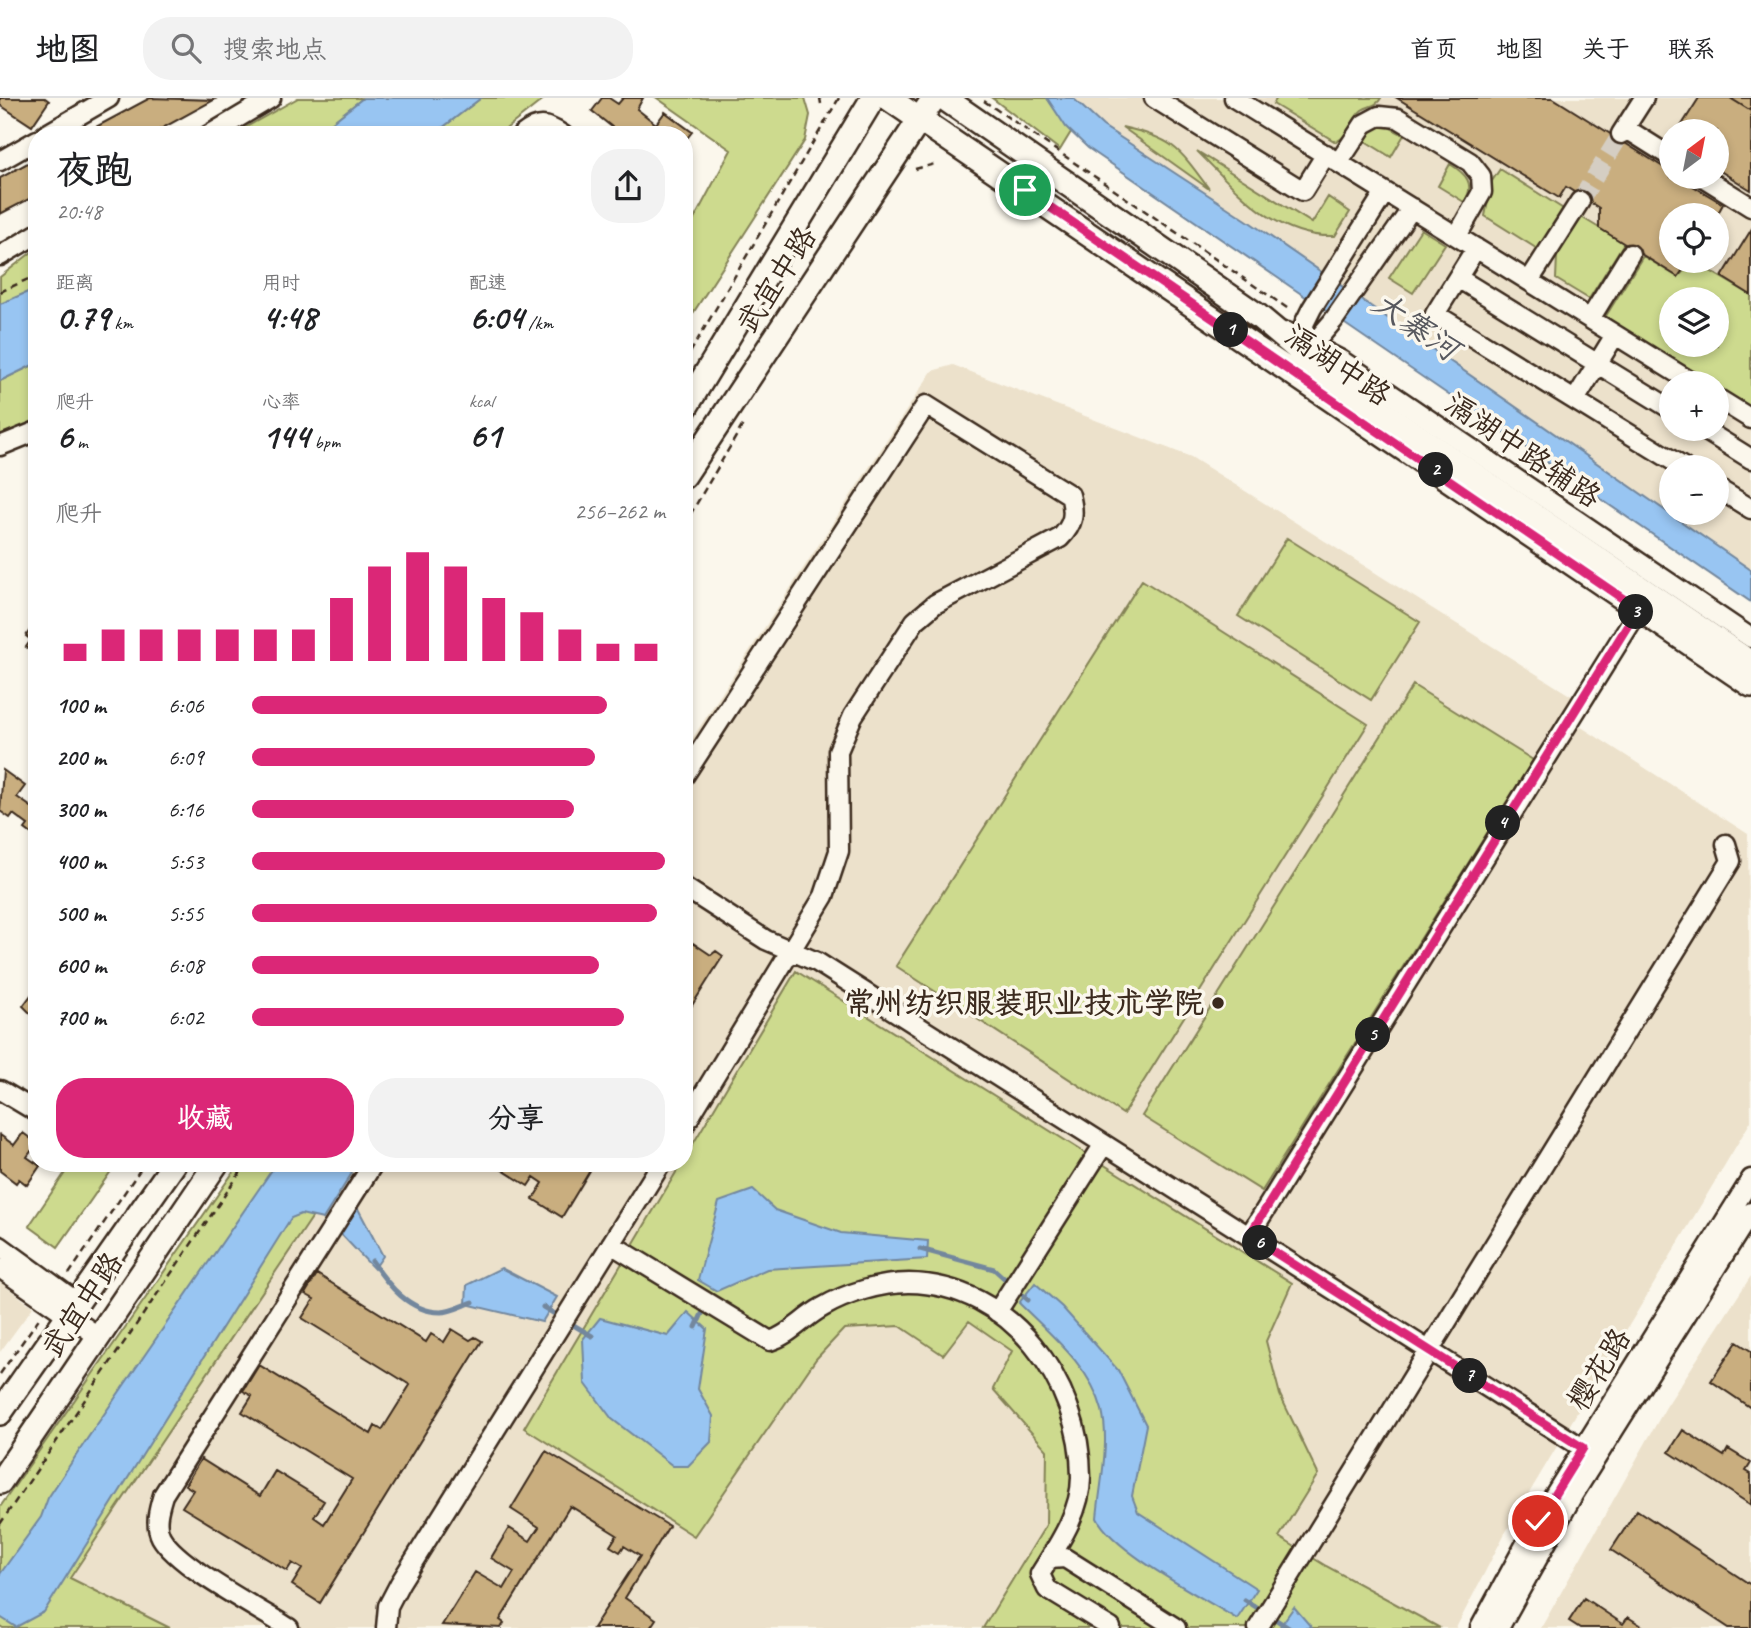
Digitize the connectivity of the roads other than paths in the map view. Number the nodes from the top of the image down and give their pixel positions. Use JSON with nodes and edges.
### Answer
{"nodes":[{"id":1,"x":109,"y":98,"type":"edge"},
{"id":2,"x":271,"y":98,"type":"edge"},
{"id":3,"x":873,"y":98,"type":"edge"},
{"id":4,"x":888,"y":98,"type":"edge"},
{"id":5,"x":934,"y":98,"type":"edge"},
{"id":6,"x":944,"y":98,"type":"edge"},
{"id":7,"x":1154,"y":98,"type":"edge"},
{"id":8,"x":1644,"y":98,"type":"edge"},
{"id":9,"x":1241,"y":100,"type":"edge"},
{"id":10,"x":922,"y":120,"type":"junction"},
{"id":11,"x":61,"y":126,"type":"edge"},
{"id":12,"x":224,"y":126,"type":"edge"},
{"id":13,"x":28,"y":145,"type":"edge"},
{"id":14,"x":1659,"y":150,"type":"edge"},
{"id":15,"x":1332,"y":158,"type":"junction"},
{"id":16,"x":0,"y":161,"type":"edge"},
{"id":17,"x":1722,"y":189,"type":"edge"},
{"id":18,"x":1385,"y":192,"type":"junction"},
{"id":19,"x":1580,"y":201,"type":"tunnel mouth"},
{"id":20,"x":1751,"y":207,"type":"edge"},
{"id":21,"x":1412,"y":208,"type":"junction"},
{"id":22,"x":1457,"y":236,"type":"junction"},
{"id":23,"x":28,"y":239,"type":"edge"},
{"id":24,"x":1476,"y":248,"type":"junction"},
{"id":25,"x":1630,"y":254,"type":"dead end"},
{"id":26,"x":0,"y":256,"type":"edge"},
{"id":27,"x":1458,"y":278,"type":"junction"},
{"id":28,"x":1529,"y":281,"type":"junction"},
{"id":29,"x":1590,"y":319,"type":"junction"},
{"id":30,"x":1615,"y":335,"type":"junction"},
{"id":31,"x":1302,"y":344,"type":"junction"},
{"id":32,"x":1597,"y":363,"type":"junction"},
{"id":33,"x":1674,"y":371,"type":"edge"},
{"id":34,"x":693,"y":395,"type":"edge"},
{"id":35,"x":1575,"y":400,"type":"junction"},
{"id":36,"x":1659,"y":402,"type":"edge"},
{"id":37,"x":1729,"y":405,"type":"edge"},
{"id":38,"x":1751,"y":419,"type":"edge"},
{"id":39,"x":28,"y":435,"type":"edge"},
{"id":40,"x":1722,"y":441,"type":"edge"},
{"id":41,"x":0,"y":446,"type":"edge"},
{"id":42,"x":1664,"y":455,"type":"edge"},
{"id":43,"x":1751,"y":459,"type":"edge"},
{"id":44,"x":693,"y":463,"type":"edge"},
{"id":45,"x":1729,"y":495,"type":"edge"},
{"id":46,"x":1751,"y":509,"type":"edge"},
{"id":47,"x":1644,"y":602,"type":"junction"},
{"id":48,"x":1751,"y":638,"type":"edge"},
{"id":49,"x":1751,"y":663,"type":"edge"},
{"id":50,"x":1751,"y":685,"type":"edge"},
{"id":51,"x":693,"y":762,"type":"edge"},
{"id":52,"x":1726,"y":844,"type":"dead end"},
{"id":53,"x":693,"y":893,"type":"edge"},
{"id":54,"x":792,"y":951,"type":"junction"},
{"id":55,"x":0,"y":1090,"type":"edge"},
{"id":56,"x":28,"y":1107,"type":"edge"},
{"id":57,"x":693,"y":1110,"type":"edge"},
{"id":58,"x":1104,"y":1144,"type":"junction"},
{"id":59,"x":168,"y":1172,"type":"edge"},
{"id":60,"x":211,"y":1172,"type":"edge"},
{"id":61,"x":368,"y":1172,"type":"edge"},
{"id":62,"x":655,"y":1172,"type":"edge"},
{"id":63,"x":1751,"y":1179,"type":"edge"},
{"id":64,"x":1751,"y":1212,"type":"edge"},
{"id":65,"x":1249,"y":1236,"type":"junction"},
{"id":66,"x":611,"y":1244,"type":"junction"},
{"id":67,"x":0,"y":1246,"type":"edge"},
{"id":68,"x":0,"y":1268,"type":"edge"},
{"id":69,"x":63,"y":1302,"type":"junction"},
{"id":70,"x":997,"y":1312,"type":"junction"},
{"id":71,"x":99,"y":1337,"type":"junction"},
{"id":72,"x":1430,"y":1351,"type":"junction"},
{"id":73,"x":0,"y":1413,"type":"edge"},
{"id":74,"x":1590,"y":1453,"type":"junction"},
{"id":75,"x":0,"y":1482,"type":"edge"},
{"id":76,"x":1045,"y":1566,"type":"junction"},
{"id":77,"x":289,"y":1628,"type":"edge"},
{"id":78,"x":386,"y":1628,"type":"edge"},
{"id":79,"x":1111,"y":1628,"type":"edge"},
{"id":80,"x":1175,"y":1628,"type":"edge"},
{"id":81,"x":1258,"y":1628,"type":"edge"},
{"id":82,"x":1480,"y":1628,"type":"edge"},
{"id":83,"x":1499,"y":1628,"type":"edge"}],
"edges":[{"from":1,"to":11,"type":"street"},
{"from":2,"to":12,"type":"street"},
{"from":3,"to":34,"type":"main road","name":"武宜中路"},
{"from":4,"to":10,"type":"main road","name":"滆湖中路"},
{"from":5,"to":10,"type":"main road","name":"武宜中路"},
{"from":6,"to":31,"type":"main road","name":"滆湖中路"},
{"from":7,"to":15,"type":"street"},
{"from":8,"to":14,"type":"street"},
{"from":9,"to":15,"type":"street"},
{"from":10,"to":44,"type":"main road","name":"武宜中路"},
{"from":10,"to":47,"type":"main road","name":"滆湖中路"},
{"from":13,"to":16,"type":"street"},
{"from":15,"to":18,"type":"street"},
{"from":15,"to":22,"type":"street"},
{"from":17,"to":20,"type":"street"},
{"from":18,"to":21,"type":"street"},
{"from":18,"to":31,"type":"street"},
{"from":19,"to":28,"type":"street"},
{"from":21,"to":22,"type":"street"},
{"from":21,"to":31,"type":"street"},
{"from":22,"to":24,"type":"street"},
{"from":23,"to":26,"type":"street"},
{"from":24,"to":27,"type":"street"},
{"from":24,"to":28,"type":"street"},
{"from":25,"to":29,"type":"street"},
{"from":27,"to":32,"type":"street"},
{"from":27,"to":35,"type":"street"},
{"from":28,"to":29,"type":"street"},
{"from":29,"to":30,"type":"street"},
{"from":30,"to":32,"type":"street"},
{"from":30,"to":33,"type":"street"},
{"from":31,"to":47,"type":"main road","name":"滆湖中路"},
{"from":31,"to":48,"type":"street","name":"滆湖中路辅路"},
{"from":32,"to":35,"type":"street"},
{"from":32,"to":36,"type":"street"},
{"from":35,"to":42,"type":"street"},
{"from":37,"to":38,"type":"street"},
{"from":39,"to":41,"type":"street"},
{"from":40,"to":43,"type":"street"},
{"from":45,"to":46,"type":"street"},
{"from":47,"to":49,"type":"main road","name":"滆湖中路"},
{"from":47,"to":50,"type":"main road","name":"滆湖中路"},
{"from":47,"to":65,"type":"street"},
{"from":51,"to":54,"type":"street"},
{"from":52,"to":72,"type":"street"},
{"from":53,"to":54,"type":"street"},
{"from":54,"to":57,"type":"street"},
{"from":54,"to":58,"type":"street"},
{"from":55,"to":56,"type":"street"},
{"from":58,"to":65,"type":"street"},
{"from":58,"to":70,"type":"street"},
{"from":59,"to":69,"type":"main road","name":"武宜中路"},
{"from":60,"to":71,"type":"main road","name":"武宜中路"},
{"from":61,"to":77,"type":"street"},
{"from":62,"to":66,"type":"street"},
{"from":63,"to":74,"type":"street","name":"樱花路"},
{"from":64,"to":74,"type":"street","name":"樱花路"},
{"from":65,"to":72,"type":"street"},
{"from":66,"to":70,"type":"street"},
{"from":66,"to":78,"type":"street"},
{"from":67,"to":69,"type":"street"},
{"from":68,"to":69,"type":"street"},
{"from":69,"to":71,"type":"street"},
{"from":69,"to":73,"type":"main road","name":"武宜中路"},
{"from":70,"to":76,"type":"street"},
{"from":71,"to":75,"type":"main road","name":"武宜中路"},
{"from":72,"to":74,"type":"street"},
{"from":72,"to":81,"type":"street"},
{"from":74,"to":82,"type":"street","name":"樱花路"},
{"from":74,"to":83,"type":"street","name":"樱花路"},
{"from":76,"to":79,"type":"street"},
{"from":76,"to":80,"type":"street"}]}
